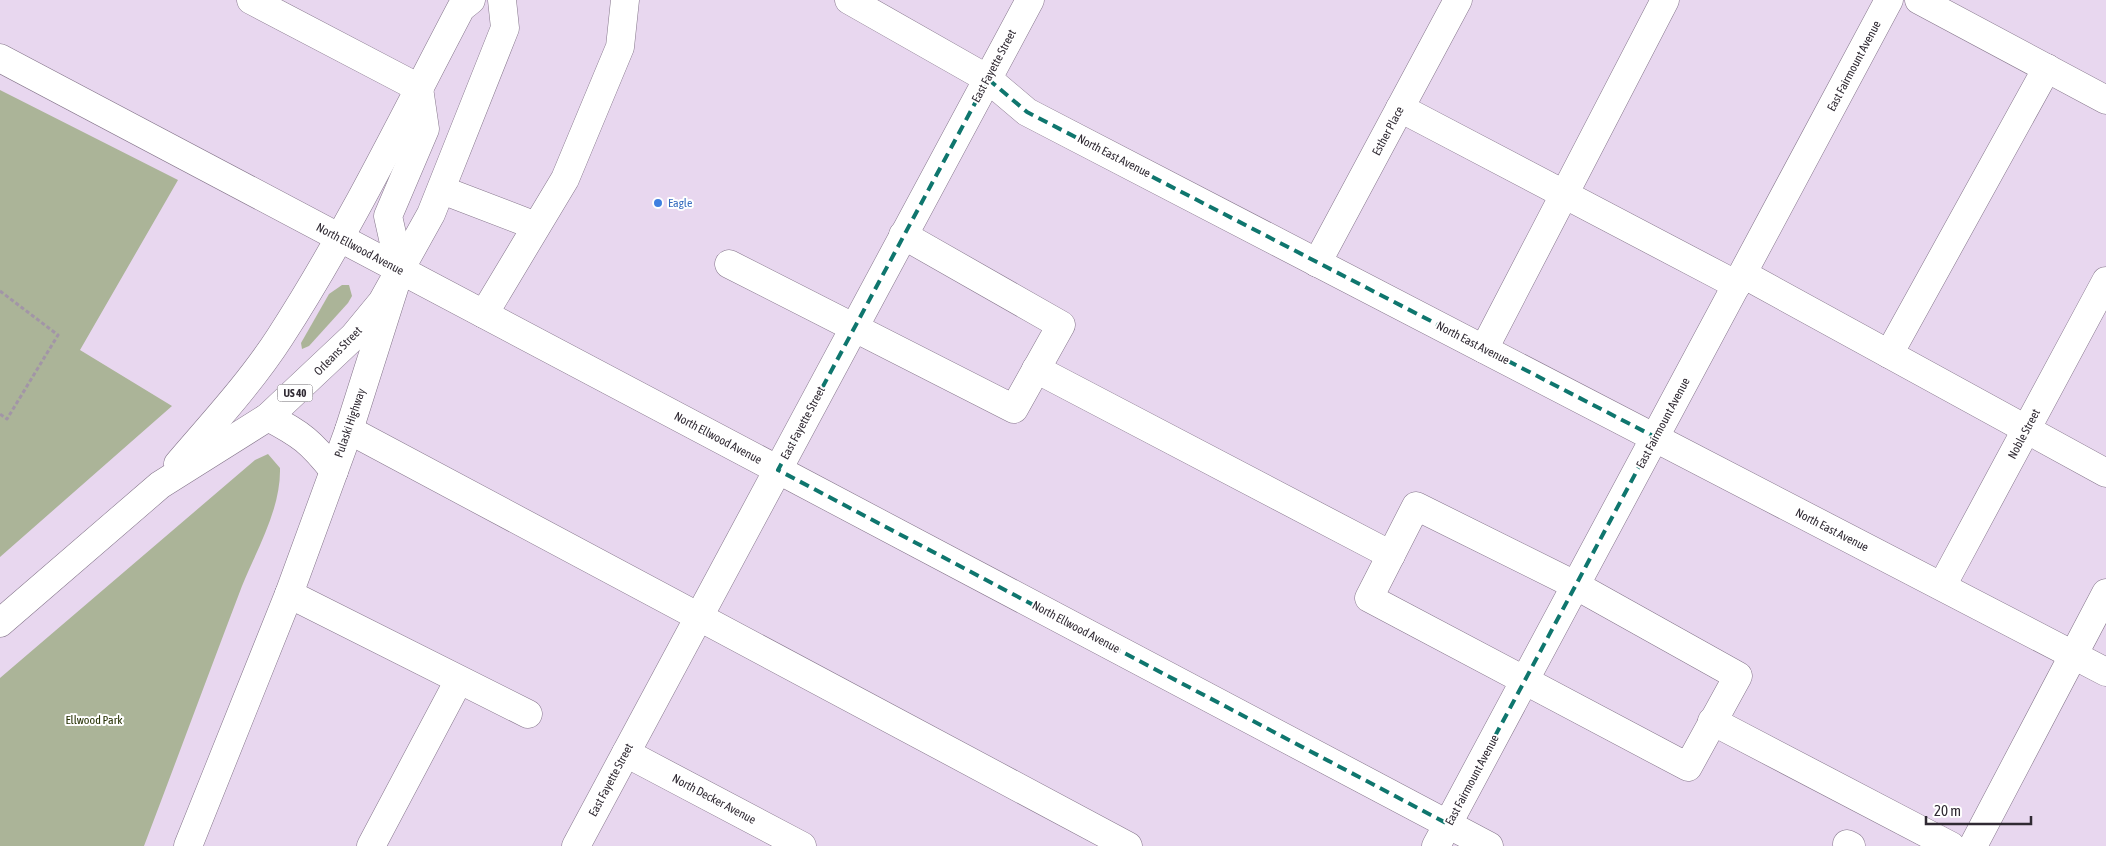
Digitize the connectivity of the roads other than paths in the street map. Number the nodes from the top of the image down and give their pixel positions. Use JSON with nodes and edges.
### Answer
{"nodes":[{"id":1,"x":251,"y":0,"type":"edge"},
{"id":2,"x":471,"y":0,"type":"edge"},
{"id":3,"x":502,"y":0,"type":"edge"},
{"id":4,"x":625,"y":0,"type":"edge"},
{"id":5,"x":850,"y":0,"type":"edge"},
{"id":6,"x":1030,"y":0,"type":"edge"},
{"id":7,"x":1458,"y":0,"type":"edge"},
{"id":8,"x":1665,"y":0,"type":"edge"},
{"id":9,"x":1889,"y":0,"type":"edge"},
{"id":10,"x":1919,"y":0,"type":"edge"},
{"id":11,"x":0,"y":58,"type":"edge"},
{"id":12,"x":2047,"y":68,"type":"junction"},
{"id":13,"x":988,"y":79,"type":"junction"},
{"id":14,"x":419,"y":88,"type":"junction"},
{"id":15,"x":2106,"y":100,"type":"edge"},
{"id":16,"x":1400,"y":108,"type":"junction"},
{"id":17,"x":442,"y":190,"type":"junction"},
{"id":18,"x":1564,"y":194,"type":"junction"},
{"id":19,"x":536,"y":226,"type":"junction"},
{"id":20,"x":903,"y":235,"type":"junction"},
{"id":21,"x":339,"y":238,"type":"junction"},
{"id":22,"x":1317,"y":263,"type":"junction"},
{"id":23,"x":729,"y":264,"type":"dead end"},
{"id":24,"x":400,"y":270,"type":"junction"},
{"id":25,"x":1740,"y":280,"type":"junction"},
{"id":26,"x":2106,"y":281,"type":"edge"},
{"id":27,"x":484,"y":314,"type":"junction"},
{"id":28,"x":853,"y":328,"type":"junction"},
{"id":29,"x":1484,"y":349,"type":"junction"},
{"id":30,"x":1889,"y":354,"type":"junction"},
{"id":31,"x":1036,"y":369,"type":"junction"},
{"id":32,"x":268,"y":417,"type":"junction"},
{"id":33,"x":2027,"y":429,"type":"junction"},
{"id":34,"x":349,"y":430,"type":"junction"},
{"id":35,"x":1655,"y":437,"type":"junction"},
{"id":36,"x":334,"y":470,"type":"junction"},
{"id":37,"x":778,"y":470,"type":"junction"},
{"id":38,"x":2106,"y":473,"type":"edge"},
{"id":39,"x":160,"y":485,"type":"junction"},
{"id":40,"x":1391,"y":555,"type":"junction"},
{"id":41,"x":1576,"y":585,"type":"junction"},
{"id":42,"x":1942,"y":586,"type":"junction"},
{"id":43,"x":2106,"y":593,"type":"edge"},
{"id":44,"x":289,"y":594,"type":"junction"},
{"id":45,"x":698,"y":618,"type":"junction"},
{"id":46,"x":0,"y":623,"type":"edge"},
{"id":47,"x":2073,"y":654,"type":"junction"},
{"id":48,"x":2106,"y":672,"type":"edge"},
{"id":49,"x":459,"y":680,"type":"junction"},
{"id":50,"x":1525,"y":681,"type":"junction"},
{"id":51,"x":528,"y":714,"type":"dead end"},
{"id":52,"x":1712,"y":721,"type":"junction"},
{"id":53,"x":626,"y":753,"type":"junction"},
{"id":54,"x":1442,"y":835,"type":"edge"},
{"id":55,"x":188,"y":846,"type":"edge"},
{"id":56,"x":372,"y":846,"type":"edge"},
{"id":57,"x":576,"y":846,"type":"edge"},
{"id":58,"x":802,"y":846,"type":"edge"},
{"id":59,"x":1128,"y":846,"type":"edge"},
{"id":60,"x":1490,"y":846,"type":"edge"},
{"id":61,"x":1951,"y":846,"type":"edge"},
{"id":62,"x":1973,"y":846,"type":"edge"}],
"edges":[{"from":1,"to":14,"type":"street"},
{"from":2,"to":14,"type":"street","number":"US 40"},
{"from":3,"to":17,"type":"street","name":"Pulaski Highway","number":"US 40"},
{"from":4,"to":19,"type":"street"},
{"from":5,"to":13,"type":"street","name":"North East Avenue"},
{"from":6,"to":13,"type":"street","name":"East Fayette Street"},
{"from":7,"to":16,"type":"street","name":"Esther Place"},
{"from":8,"to":18,"type":"street"},
{"from":9,"to":25,"type":"street","name":"East Fairmount Avenue"},
{"from":10,"to":12,"type":"street"},
{"from":11,"to":21,"type":"street","name":"North Ellwood Avenue"},
{"from":12,"to":15,"type":"street"},
{"from":12,"to":30,"type":"street"},
{"from":13,"to":20,"type":"street","name":"East Fayette Street"},
{"from":13,"to":22,"type":"street","name":"North East Avenue"},
{"from":14,"to":21,"type":"street","number":"US 40"},
{"from":14,"to":24,"type":"street"},
{"from":16,"to":18,"type":"street"},
{"from":16,"to":22,"type":"street","name":"Esther Place"},
{"from":17,"to":19,"type":"street"},
{"from":17,"to":24,"type":"street","name":"Pulaski Highway","number":"US 40"},
{"from":18,"to":25,"type":"street"},
{"from":18,"to":29,"type":"street"},
{"from":19,"to":27,"type":"street"},
{"from":20,"to":28,"type":"street","name":"East Fayette Street"},
{"from":20,"to":31,"type":"street"},
{"from":21,"to":24,"type":"street","name":"North Ellwood Avenue"},
{"from":21,"to":39,"type":"street","name":"Orleans Street","number":"US 40"},
{"from":22,"to":29,"type":"street","name":"North East Avenue"},
{"from":23,"to":28,"type":"street"},
{"from":24,"to":27,"type":"street","name":"North Ellwood Avenue"},
{"from":24,"to":32,"type":"street","name":"Orleans Street","number":"US 40"},
{"from":24,"to":34,"type":"street","name":"Pulaski Highway"},
{"from":25,"to":30,"type":"street"},
{"from":25,"to":35,"type":"street","name":"East Fairmount Avenue"},
{"from":26,"to":33,"type":"street","name":"Noble Street"},
{"from":27,"to":37,"type":"street","name":"North Ellwood Avenue"},
{"from":28,"to":31,"type":"street"},
{"from":28,"to":37,"type":"street","name":"East Fayette Street"},
{"from":29,"to":35,"type":"street","name":"North East Avenue"},
{"from":30,"to":33,"type":"street"},
{"from":31,"to":40,"type":"street"},
{"from":32,"to":36,"type":"street"},
{"from":32,"to":39,"type":"street","name":"Orleans Street","number":"US 40"},
{"from":33,"to":38,"type":"street"},
{"from":33,"to":42,"type":"street","name":"Noble Street"},
{"from":34,"to":36,"type":"street","name":"Pulaski Highway"},
{"from":34,"to":45,"type":"street"},
{"from":35,"to":41,"type":"street","name":"East Fairmount Avenue"},
{"from":35,"to":42,"type":"street","name":"North East Avenue"},
{"from":36,"to":44,"type":"street","name":"Pulaski Highway"},
{"from":37,"to":45,"type":"street","name":"East Fayette Street"},
{"from":37,"to":54,"type":"street","name":"North Ellwood Avenue"},
{"from":39,"to":46,"type":"street","name":"Orleans Street","number":"US 40"},
{"from":40,"to":41,"type":"street"},
{"from":40,"to":50,"type":"street"},
{"from":41,"to":50,"type":"street","name":"East Fairmount Avenue"},
{"from":41,"to":52,"type":"street"},
{"from":42,"to":47,"type":"street","name":"North East Avenue"},
{"from":43,"to":47,"type":"street"},
{"from":44,"to":49,"type":"street"},
{"from":44,"to":55,"type":"street","name":"Pulaski Highway"},
{"from":45,"to":53,"type":"street","name":"East Fayette Street"},
{"from":45,"to":59,"type":"street"},
{"from":47,"to":48,"type":"street","name":"North East Avenue"},
{"from":47,"to":62,"type":"street"},
{"from":49,"to":51,"type":"street"},
{"from":49,"to":56,"type":"street"},
{"from":50,"to":52,"type":"street"},
{"from":50,"to":54,"type":"street","name":"East Fairmount Avenue"},
{"from":52,"to":61,"type":"street"},
{"from":53,"to":57,"type":"street","name":"East Fayette Street"},
{"from":53,"to":58,"type":"street","name":"North Decker Avenue"},
{"from":54,"to":60,"type":"street","name":"North Ellwood Avenue"}]}
